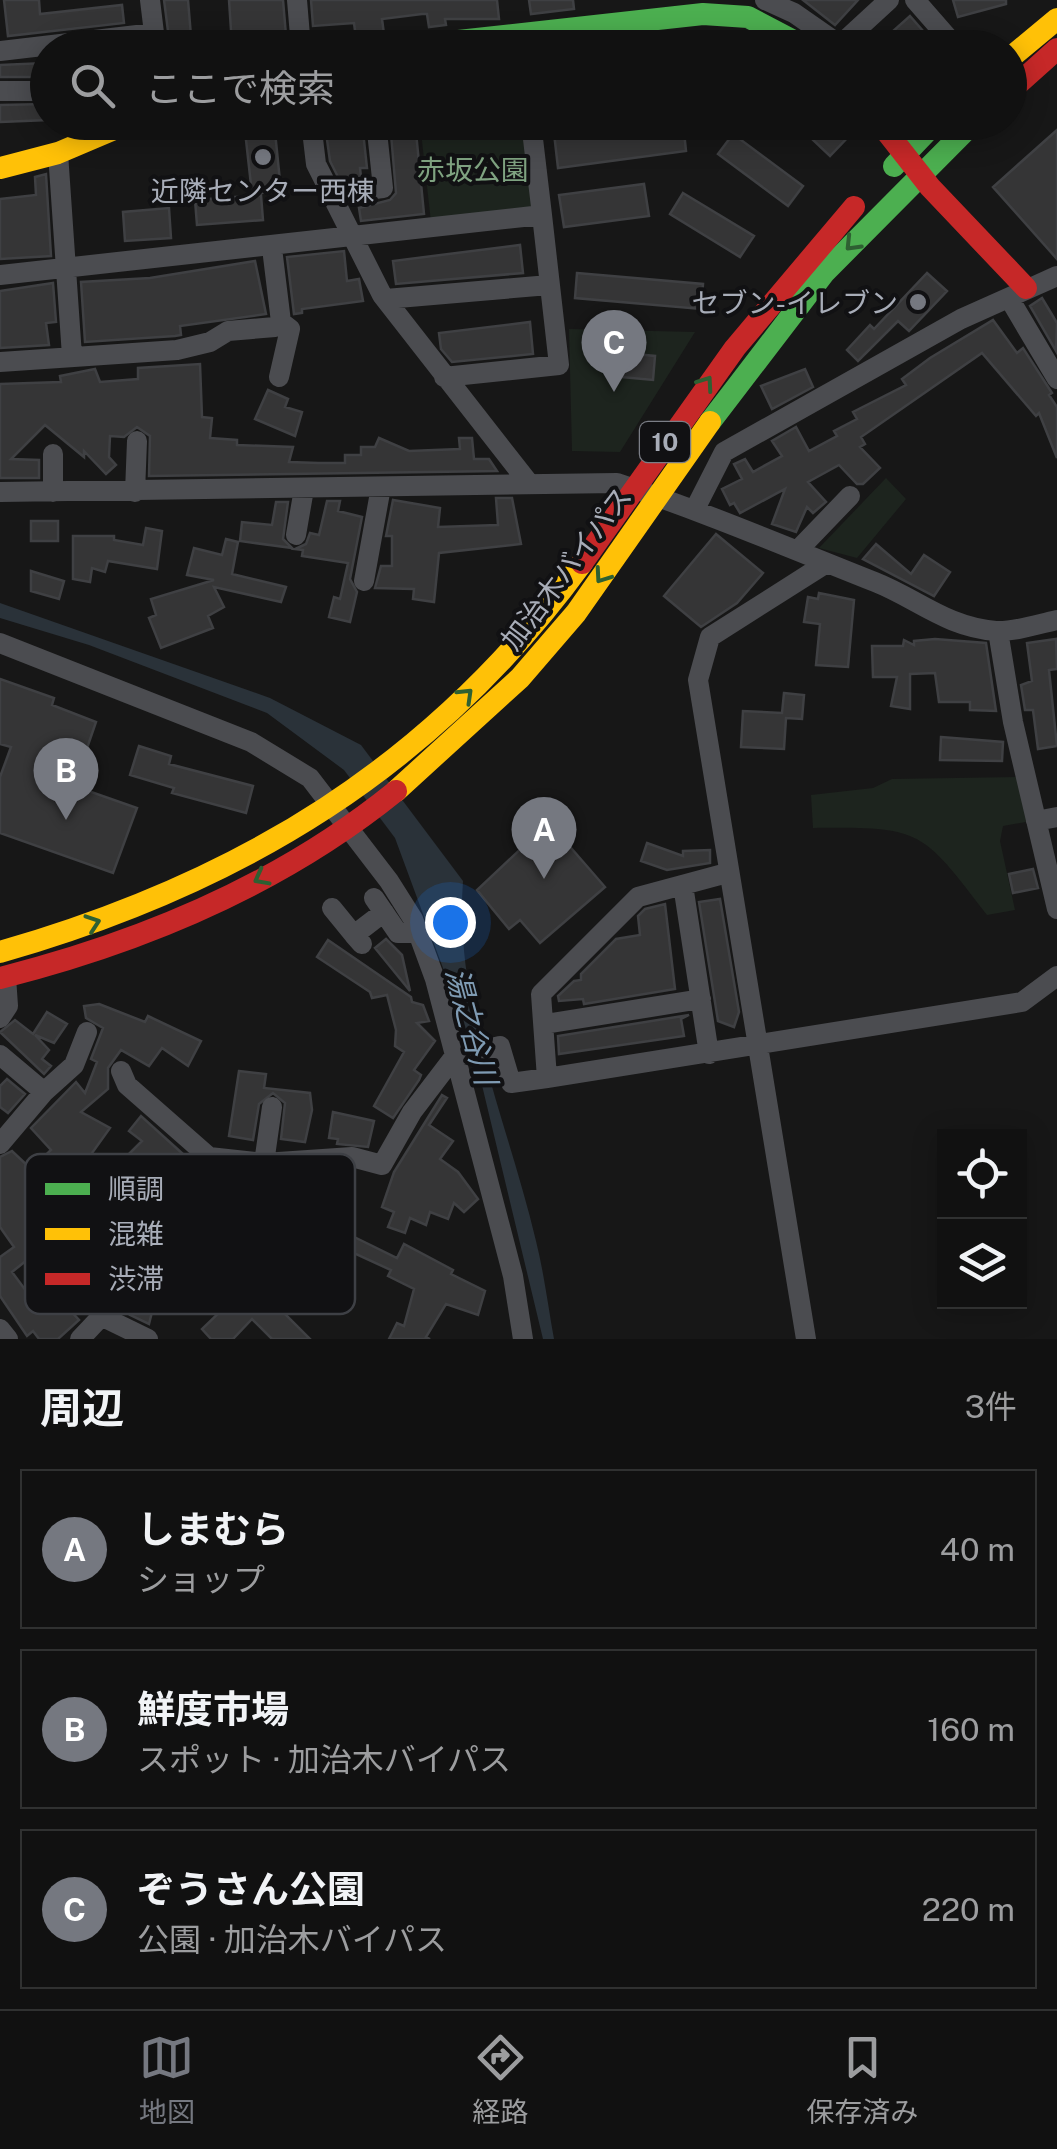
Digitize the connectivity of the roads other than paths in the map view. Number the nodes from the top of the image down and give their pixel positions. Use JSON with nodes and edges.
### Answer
{"nodes":[{"id":1,"x":150,"y":0,"type":"edge"},
{"id":2,"x":297,"y":0,"type":"edge"},
{"id":3,"x":766,"y":0,"type":"edge"},
{"id":4,"x":889,"y":0,"type":"edge"},
{"id":5,"x":915,"y":0,"type":"edge"},
{"id":6,"x":657,"y":9,"type":"edge"},
{"id":7,"x":1057,"y":19,"type":"edge"},
{"id":8,"x":154,"y":30,"type":"edge"},
{"id":9,"x":300,"y":30,"type":"edge"},
{"id":10,"x":566,"y":30,"type":"edge"},
{"id":11,"x":772,"y":30,"type":"edge"},
{"id":12,"x":819,"y":30,"type":"edge"},
{"id":13,"x":858,"y":30,"type":"edge"},
{"id":14,"x":941,"y":30,"type":"edge"},
{"id":15,"x":1027,"y":44,"type":"edge"},
{"id":16,"x":30,"y":47,"type":"edge"},
{"id":17,"x":1057,"y":50,"type":"edge"},
{"id":18,"x":0,"y":51,"type":"edge"},
{"id":19,"x":1027,"y":76,"type":"edge"},
{"id":20,"x":0,"y":91,"type":"edge"},
{"id":21,"x":30,"y":91,"type":"edge"},
{"id":22,"x":89,"y":140,"type":"edge"},
{"id":23,"x":313,"y":140,"type":"edge"},
{"id":24,"x":378,"y":140,"type":"edge"},
{"id":25,"x":533,"y":140,"type":"edge"},
{"id":26,"x":893,"y":140,"type":"edge"},
{"id":27,"x":926,"y":140,"type":"edge"},
{"id":28,"x":947,"y":140,"type":"edge"},
{"id":29,"x":58,"y":153,"type":"junction"},
{"id":30,"x":912,"y":164,"type":"junction"},
{"id":31,"x":0,"y":168,"type":"edge"},
{"id":32,"x":333,"y":194,"type":"junction"},
{"id":33,"x":542,"y":215,"type":"junction"},
{"id":34,"x":358,"y":239,"type":"junction"},
{"id":35,"x":272,"y":248,"type":"junction"},
{"id":36,"x":66,"y":270,"type":"junction"},
{"id":37,"x":0,"y":275,"type":"edge"},
{"id":38,"x":1057,"y":276,"type":"edge"},
{"id":39,"x":550,"y":286,"type":"junction"},
{"id":40,"x":1018,"y":292,"type":"junction"},
{"id":41,"x":386,"y":299,"type":"junction"},
{"id":42,"x":281,"y":322,"type":"junction"},
{"id":43,"x":72,"y":356,"type":"junction"},
{"id":44,"x":0,"y":362,"type":"edge"},
{"id":45,"x":279,"y":377,"type":"dead end"},
{"id":46,"x":444,"y":377,"type":"junction"},
{"id":47,"x":1057,"y":379,"type":"edge"},
{"id":48,"x":136,"y":441,"type":"dead end"},
{"id":49,"x":53,"y":454,"type":"dead end"},
{"id":50,"x":528,"y":482,"type":"junction"},
{"id":51,"x":381,"y":487,"type":"junction"},
{"id":52,"x":632,"y":488,"type":"junction"},
{"id":53,"x":304,"y":489,"type":"junction"},
{"id":54,"x":0,"y":492,"type":"edge"},
{"id":55,"x":53,"y":492,"type":"junction"},
{"id":56,"x":136,"y":492,"type":"junction"},
{"id":57,"x":658,"y":496,"type":"junction"},
{"id":58,"x":850,"y":496,"type":"dead end"},
{"id":59,"x":696,"y":507,"type":"junction"},
{"id":60,"x":296,"y":535,"type":"dead end"},
{"id":61,"x":799,"y":549,"type":"junction"},
{"id":62,"x":825,"y":564,"type":"junction"},
{"id":63,"x":364,"y":582,"type":"dead end"},
{"id":64,"x":1057,"y":620,"type":"edge"},
{"id":65,"x":998,"y":631,"type":"junction"},
{"id":66,"x":0,"y":644,"type":"edge"},
{"id":67,"x":339,"y":800,"type":"junction"},
{"id":68,"x":1046,"y":819,"type":"edge"},
{"id":69,"x":352,"y":823,"type":"junction"},
{"id":70,"x":727,"y":873,"type":"junction"},
{"id":71,"x":683,"y":885,"type":"junction"},
{"id":72,"x":332,"y":908,"type":"dead end"},
{"id":73,"x":1057,"y":909,"type":"edge"},
{"id":74,"x":418,"y":933,"type":"junction"},
{"id":75,"x":0,"y":952,"type":"edge"},
{"id":76,"x":1057,"y":976,"type":"edge"},
{"id":77,"x":3,"y":977,"type":"edge"},
{"id":78,"x":701,"y":999,"type":"junction"},
{"id":79,"x":0,"y":1018,"type":"edge"},
{"id":80,"x":545,"y":1024,"type":"junction"},
{"id":81,"x":87,"y":1032,"type":"dead end"},
{"id":82,"x":760,"y":1046,"type":"junction"},
{"id":83,"x":709,"y":1054,"type":"junction"},
{"id":84,"x":0,"y":1055,"type":"edge"},
{"id":85,"x":454,"y":1057,"type":"junction"},
{"id":86,"x":121,"y":1071,"type":"dead end"},
{"id":87,"x":547,"y":1078,"type":"junction"},
{"id":88,"x":44,"y":1092,"type":"junction"},
{"id":89,"x":272,"y":1107,"type":"dead end"},
{"id":90,"x":0,"y":1144,"type":"edge"},
{"id":91,"x":206,"y":1154,"type":"edge"},
{"id":92,"x":265,"y":1154,"type":"edge"},
{"id":93,"x":355,"y":1158,"type":"edge"},
{"id":94,"x":106,"y":1314,"type":"edge"},
{"id":95,"x":103,"y":1317,"type":"junction"},
{"id":96,"x":0,"y":1329,"type":"edge"},
{"id":97,"x":8,"y":1339,"type":"edge"},
{"id":98,"x":80,"y":1339,"type":"edge"},
{"id":99,"x":148,"y":1339,"type":"edge"},
{"id":100,"x":523,"y":1339,"type":"edge"},
{"id":101,"x":806,"y":1339,"type":"edge"}],
"edges":[{"from":1,"to":8,"type":"street"},
{"from":2,"to":9,"type":"street"},
{"from":3,"to":12,"type":"street"},
{"from":4,"to":13,"type":"street"},
{"from":5,"to":14,"type":"street"},
{"from":6,"to":10,"type":"main road"},
{"from":6,"to":11,"type":"main road"},
{"from":7,"to":15,"type":"main road"},
{"from":16,"to":18,"type":"street"},
{"from":17,"to":19,"type":"main road"},
{"from":20,"to":21,"type":"street"},
{"from":22,"to":29,"type":"main road"},
{"from":23,"to":32,"type":"street"},
{"from":24,"to":32,"type":"street"},
{"from":25,"to":33,"type":"street"},
{"from":26,"to":30,"type":"main road"},
{"from":27,"to":30,"type":"main road","name":"加治木バイパス","number":"10"},
{"from":28,"to":30,"type":"main road","name":"加治木バイパス","number":"10"},
{"from":29,"to":31,"type":"main road"},
{"from":29,"to":36,"type":"street"},
{"from":30,"to":40,"type":"main road"},
{"from":52,"to":30,"type":"main road","name":"加治木バイパス","number":"10","one_way":true},
{"from":30,"to":57,"type":"main road","name":"加治木バイパス","number":"10","one_way":true},
{"from":32,"to":34,"type":"street"},
{"from":33,"to":34,"type":"street"},
{"from":33,"to":39,"type":"street"},
{"from":34,"to":35,"type":"street"},
{"from":34,"to":41,"type":"street"},
{"from":35,"to":36,"type":"street"},
{"from":35,"to":42,"type":"street"},
{"from":36,"to":37,"type":"street"},
{"from":36,"to":43,"type":"street"},
{"from":38,"to":40,"type":"street"},
{"from":39,"to":41,"type":"street"},
{"from":39,"to":46,"type":"street"},
{"from":40,"to":47,"type":"street"},
{"from":40,"to":59,"type":"street"},
{"from":41,"to":46,"type":"street"},
{"from":42,"to":43,"type":"street"},
{"from":42,"to":45,"type":"street"},
{"from":43,"to":44,"type":"street"},
{"from":46,"to":50,"type":"street"},
{"from":48,"to":56,"type":"street"},
{"from":49,"to":55,"type":"street"},
{"from":50,"to":51,"type":"street"},
{"from":50,"to":52,"type":"street"},
{"from":51,"to":53,"type":"street"},
{"from":51,"to":63,"type":"street"},
{"from":52,"to":57,"type":"street"},
{"from":67,"to":52,"type":"main road","name":"加治木バイパス","number":"10","one_way":true},
{"from":53,"to":56,"type":"street"},
{"from":53,"to":60,"type":"street"},
{"from":54,"to":55,"type":"street"},
{"from":55,"to":56,"type":"street"},
{"from":57,"to":59,"type":"street"},
{"from":57,"to":69,"type":"main road","name":"加治木バイパス","number":"10","one_way":true},
{"from":58,"to":61,"type":"street"},
{"from":59,"to":61,"type":"street"},
{"from":61,"to":62,"type":"street"},
{"from":62,"to":65,"type":"street"},
{"from":62,"to":70,"type":"street"},
{"from":64,"to":65,"type":"street"},
{"from":65,"to":68,"type":"street"},
{"from":66,"to":67,"type":"street"},
{"from":67,"to":69,"type":"street"},
{"from":75,"to":67,"type":"main road","name":"加治木バイパス","number":"10","one_way":true},
{"from":68,"to":73,"type":"street"},
{"from":69,"to":74,"type":"street"},
{"from":69,"to":77,"type":"main road","name":"加治木バイパス","number":"10","one_way":true},
{"from":70,"to":71,"type":"street"},
{"from":70,"to":82,"type":"street"},
{"from":71,"to":78,"type":"street"},
{"from":71,"to":80,"type":"street"},
{"from":72,"to":74,"type":"street"},
{"from":74,"to":85,"type":"street"},
{"from":76,"to":82,"type":"street"},
{"from":77,"to":79,"type":"street"},
{"from":78,"to":80,"type":"street"},
{"from":78,"to":83,"type":"street"},
{"from":80,"to":87,"type":"street"},
{"from":81,"to":88,"type":"street"},
{"from":82,"to":83,"type":"street"},
{"from":82,"to":101,"type":"street"},
{"from":83,"to":87,"type":"street"},
{"from":84,"to":88,"type":"street"},
{"from":85,"to":87,"type":"street"},
{"from":85,"to":93,"type":"street"},
{"from":85,"to":100,"type":"street"},
{"from":86,"to":91,"type":"street"},
{"from":88,"to":90,"type":"street"},
{"from":89,"to":92,"type":"street"},
{"from":94,"to":95,"type":"street"},
{"from":95,"to":98,"type":"street"},
{"from":95,"to":99,"type":"street"},
{"from":96,"to":97,"type":"street"}]}
